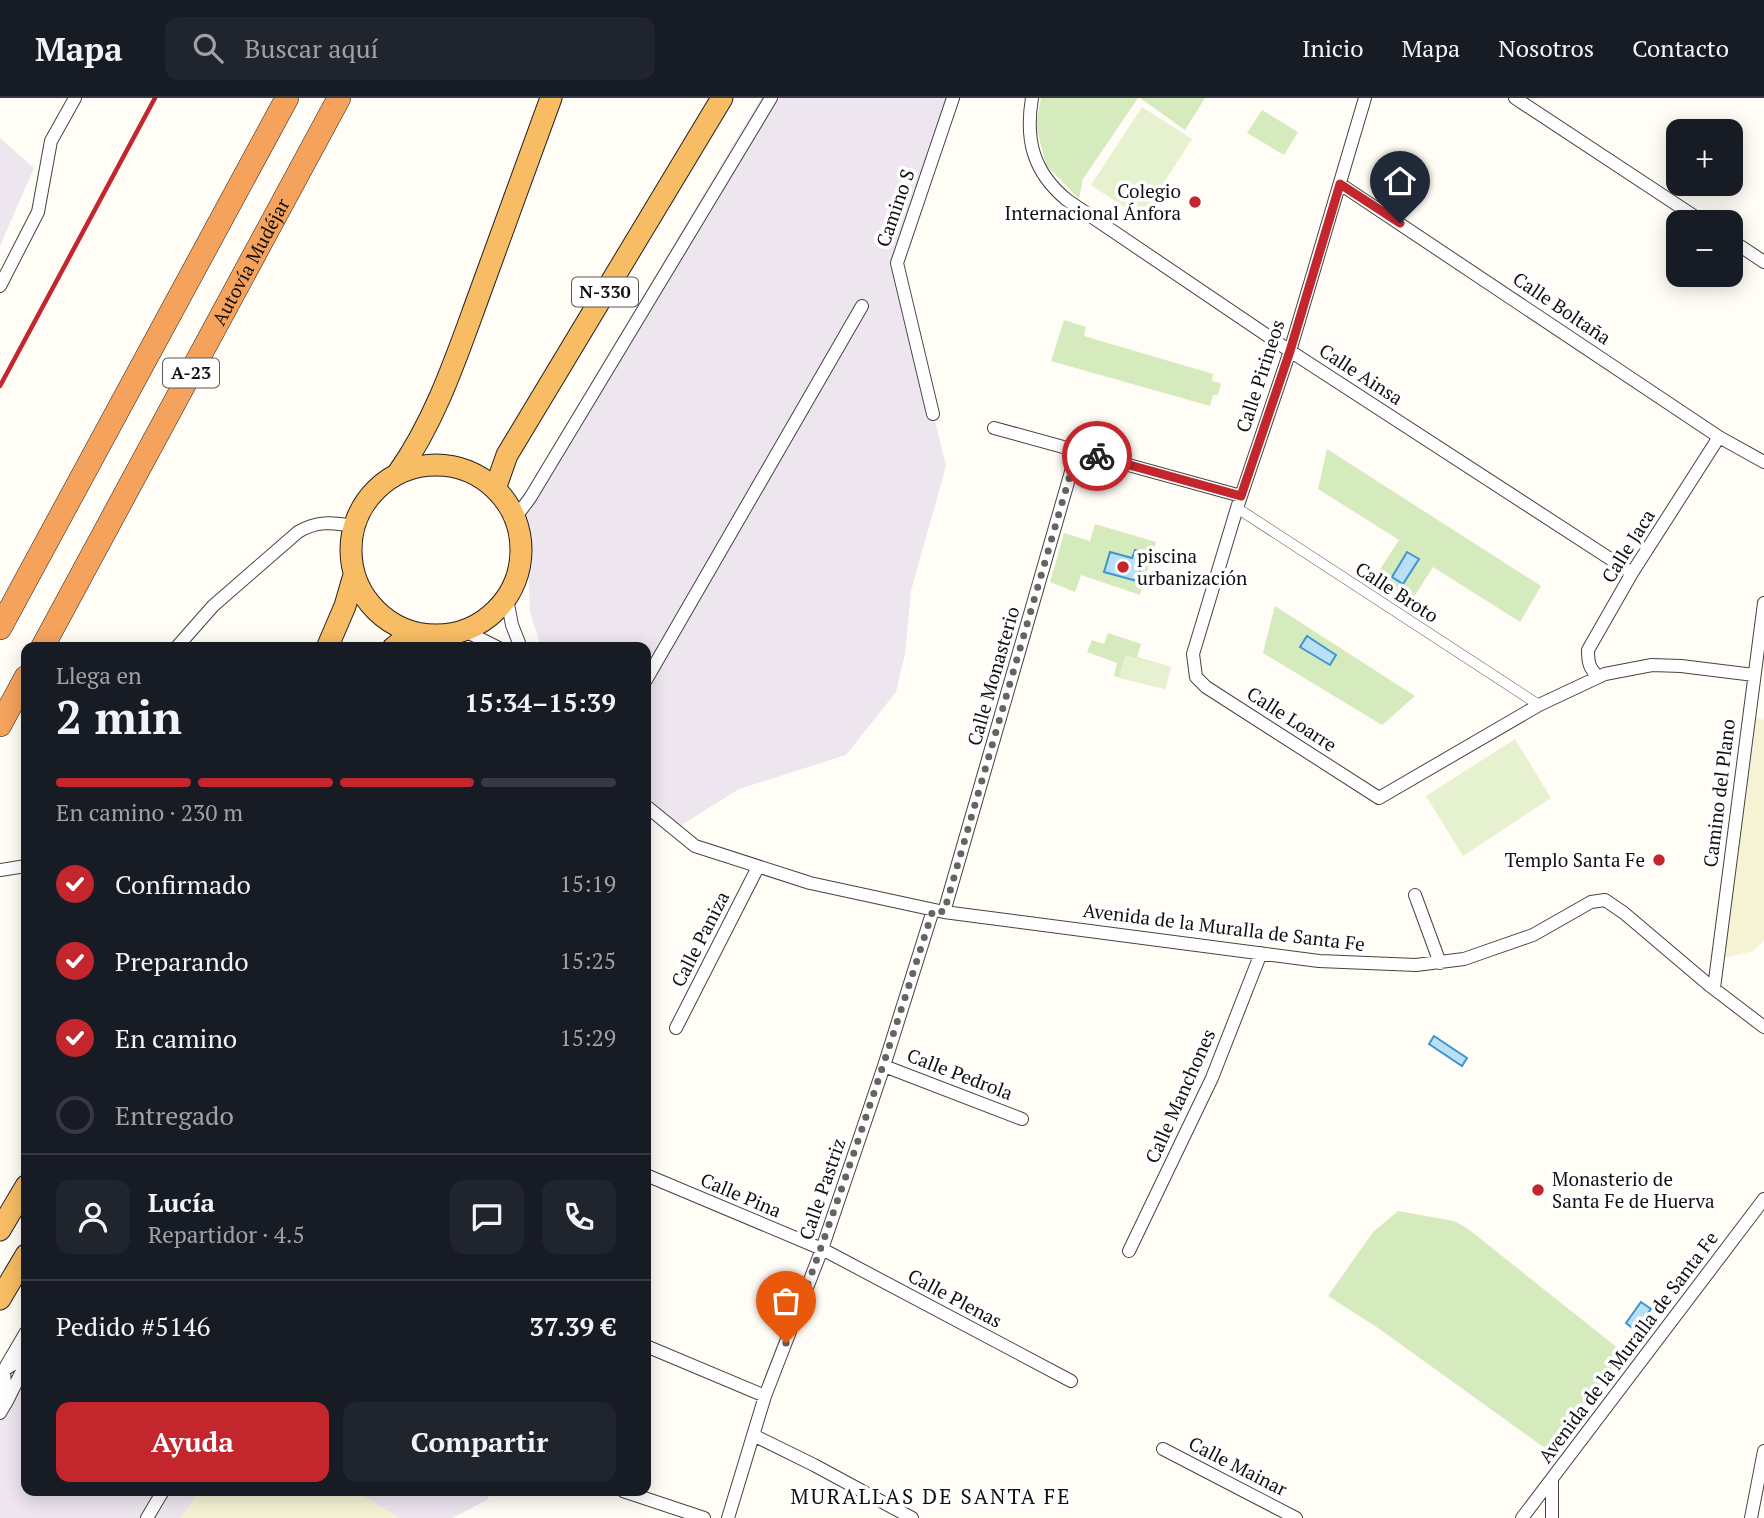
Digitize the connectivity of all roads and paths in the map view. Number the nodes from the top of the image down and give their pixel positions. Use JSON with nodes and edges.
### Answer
{"nodes":[{"id":1,"x":75,"y":98,"type":"edge"},
{"id":2,"x":287,"y":98,"type":"edge"},
{"id":3,"x":339,"y":98,"type":"edge"},
{"id":4,"x":551,"y":98,"type":"edge"},
{"id":5,"x":722,"y":98,"type":"edge"},
{"id":6,"x":771,"y":98,"type":"edge"},
{"id":7,"x":953,"y":98,"type":"edge"},
{"id":8,"x":1032,"y":98,"type":"edge"},
{"id":9,"x":1365,"y":98,"type":"edge"},
{"id":10,"x":1515,"y":98,"type":"edge"},
{"id":11,"x":1340,"y":184,"type":"junction"},
{"id":12,"x":1685,"y":210,"type":"edge"},
{"id":13,"x":1743,"y":248,"type":"edge"},
{"id":14,"x":1764,"y":262,"type":"edge"},
{"id":15,"x":0,"y":286,"type":"edge"},
{"id":16,"x":862,"y":306,"type":"dead end"},
{"id":17,"x":1290,"y":351,"type":"junction"},
{"id":18,"x":933,"y":414,"type":"dead end"},
{"id":19,"x":994,"y":428,"type":"dead end"},
{"id":20,"x":1719,"y":437,"type":"junction"},
{"id":21,"x":1077,"y":451,"type":"junction"},
{"id":22,"x":1764,"y":462,"type":"edge"},
{"id":23,"x":398,"y":472,"type":"junction"},
{"id":24,"x":495,"y":489,"type":"junction"},
{"id":25,"x":1239,"y":502,"type":"junction"},
{"id":26,"x":515,"y":518,"type":"junction"},
{"id":27,"x":353,"y":526,"type":"junction"},
{"id":28,"x":1632,"y":573,"type":"junction"},
{"id":29,"x":354,"y":575,"type":"junction"},
{"id":30,"x":507,"y":599,"type":"junction"},
{"id":31,"x":1764,"y":603,"type":"edge"},
{"id":32,"x":0,"y":628,"type":"edge"},
{"id":33,"x":465,"y":631,"type":"junction"},
{"id":34,"x":413,"y":632,"type":"junction"},
{"id":35,"x":45,"y":642,"type":"edge"},
{"id":36,"x":181,"y":642,"type":"edge"},
{"id":37,"x":330,"y":642,"type":"edge"},
{"id":38,"x":400,"y":642,"type":"edge"},
{"id":39,"x":487,"y":642,"type":"edge"},
{"id":40,"x":519,"y":642,"type":"edge"},
{"id":41,"x":1193,"y":665,"type":"joint"},
{"id":42,"x":651,"y":671,"type":"edge"},
{"id":43,"x":1754,"y":676,"type":"junction"},
{"id":44,"x":1598,"y":677,"type":"junction"},
{"id":45,"x":21,"y":686,"type":"edge"},
{"id":46,"x":1539,"y":705,"type":"junction"},
{"id":47,"x":0,"y":726,"type":"edge"},
{"id":48,"x":651,"y":810,"type":"edge"},
{"id":49,"x":21,"y":867,"type":"edge"},
{"id":50,"x":758,"y":867,"type":"junction"},
{"id":51,"x":0,"y":870,"type":"edge"},
{"id":52,"x":1415,"y":895,"type":"dead end"},
{"id":53,"x":939,"y":911,"type":"junction"},
{"id":54,"x":1261,"y":953,"type":"junction"},
{"id":55,"x":1440,"y":963,"type":"junction"},
{"id":56,"x":1714,"y":988,"type":"junction"},
{"id":57,"x":1764,"y":1027,"type":"edge"},
{"id":58,"x":676,"y":1028,"type":"dead end"},
{"id":59,"x":884,"y":1066,"type":"junction"},
{"id":60,"x":1022,"y":1119,"type":"dead end"},
{"id":61,"x":651,"y":1177,"type":"edge"},
{"id":62,"x":21,"y":1194,"type":"edge"},
{"id":63,"x":1764,"y":1199,"type":"edge"},
{"id":64,"x":0,"y":1230,"type":"edge"},
{"id":65,"x":822,"y":1249,"type":"junction"},
{"id":66,"x":1129,"y":1251,"type":"dead end"},
{"id":67,"x":21,"y":1263,"type":"edge"},
{"id":68,"x":0,"y":1299,"type":"edge"},
{"id":69,"x":21,"y":1341,"type":"edge"},
{"id":70,"x":651,"y":1348,"type":"edge"},
{"id":71,"x":21,"y":1360,"type":"edge"},
{"id":72,"x":2,"y":1373,"type":"edge"},
{"id":73,"x":21,"y":1373,"type":"edge"},
{"id":74,"x":1071,"y":1381,"type":"dead end"},
{"id":75,"x":765,"y":1396,"type":"junction"},
{"id":76,"x":3,"y":1408,"type":"edge"},
{"id":77,"x":753,"y":1435,"type":"junction"},
{"id":78,"x":1163,"y":1449,"type":"dead end"},
{"id":79,"x":1764,"y":1451,"type":"edge"},
{"id":80,"x":1552,"y":1480,"type":"junction"},
{"id":81,"x":160,"y":1496,"type":"edge"},
{"id":82,"x":638,"y":1496,"type":"edge"},
{"id":83,"x":147,"y":1518,"type":"edge"},
{"id":84,"x":704,"y":1518,"type":"edge"},
{"id":85,"x":728,"y":1518,"type":"edge"},
{"id":86,"x":912,"y":1518,"type":"edge"},
{"id":87,"x":1296,"y":1518,"type":"edge"},
{"id":88,"x":1522,"y":1518,"type":"edge"},
{"id":89,"x":1552,"y":1518,"type":"edge"},
{"id":90,"x":1751,"y":1518,"type":"edge"}],
"edges":[{"from":1,"to":15,"type":"street"},
{"from":2,"to":32,"type":"highway","number":"A-23"},
{"from":3,"to":35,"type":"highway","name":"Autovía Mudéjar","number":"A-23"},
{"from":4,"to":23,"type":"highway"},
{"from":5,"to":24,"type":"highway","number":"N-330"},
{"from":6,"to":26,"type":"street"},
{"from":7,"to":18,"type":"street","name":"Camino S"},
{"from":8,"to":17,"type":"street","name":"Calle Ainsa"},
{"from":9,"to":11,"type":"street","name":"Calle Pirineos"},
{"from":10,"to":12,"type":"street"},
{"from":11,"to":17,"type":"street","name":"Calle Pirineos"},
{"from":11,"to":20,"type":"street","name":"Calle Boltaña"},
{"from":13,"to":14,"type":"street"},
{"from":16,"to":42,"type":"street"},
{"from":17,"to":25,"type":"street","name":"Calle Pirineos"},
{"from":17,"to":28,"type":"street","name":"Calle Ainsa"},
{"from":19,"to":21,"type":"street"},
{"from":20,"to":22,"type":"street","name":"Calle Boltaña"},
{"from":20,"to":28,"type":"street","name":"Calle Jaca"},
{"from":21,"to":25,"type":"street"},
{"from":21,"to":53,"type":"street","name":"Calle Monasterio"},
{"from":23,"to":24,"type":"highway"},
{"from":23,"to":27,"type":"highway"},
{"from":24,"to":26,"type":"highway"},
{"from":25,"to":41,"type":"street","name":"Calle Pirineos"},
{"from":25,"to":46,"type":"street","name":"Calle Broto"},
{"from":26,"to":30,"type":"highway"},
{"from":27,"to":29,"type":"highway"},
{"from":27,"to":36,"type":"street"},
{"from":28,"to":44,"type":"street","name":"Calle Jaca"},
{"from":29,"to":34,"type":"highway"},
{"from":29,"to":37,"type":"highway"},
{"from":30,"to":33,"type":"highway"},
{"from":30,"to":40,"type":"street"},
{"from":31,"to":43,"type":"street","name":"Camino del Plano"},
{"from":33,"to":34,"type":"highway"},
{"from":33,"to":39,"type":"street"},
{"from":34,"to":38,"type":"highway"},
{"from":41,"to":46,"type":"street","name":"Calle Loarre"},
{"from":43,"to":44,"type":"street"},
{"from":43,"to":56,"type":"street","name":"Camino del Plano"},
{"from":44,"to":46,"type":"street"},
{"from":45,"to":47,"type":"highway"},
{"from":48,"to":50,"type":"street","name":"Avenida de la Muralla de Santa Fe"},
{"from":49,"to":51,"type":"street"},
{"from":50,"to":53,"type":"street","name":"Avenida de la Muralla de Santa Fe"},
{"from":50,"to":58,"type":"street","name":"Calle Paniza"},
{"from":52,"to":55,"type":"street"},
{"from":53,"to":54,"type":"street","name":"Avenida de la Muralla de Santa Fe"},
{"from":53,"to":59,"type":"street","name":"Calle Pastriz"},
{"from":54,"to":55,"type":"street","name":"Avenida de la Muralla de Santa Fe"},
{"from":54,"to":66,"type":"street","name":"Calle Manchones"},
{"from":55,"to":56,"type":"street","name":"Avenida de la Muralla de Santa Fe"},
{"from":56,"to":57,"type":"street","name":"Avenida de la Muralla de Santa Fe"},
{"from":59,"to":60,"type":"street","name":"Calle Pedrola"},
{"from":59,"to":65,"type":"street","name":"Calle Pastriz"},
{"from":61,"to":65,"type":"street","name":"Calle Pina"},
{"from":62,"to":64,"type":"highway"},
{"from":63,"to":80,"type":"street","name":"Avenida de la Muralla de Santa Fe"},
{"from":65,"to":74,"type":"street","name":"Calle Plenas"},
{"from":65,"to":75,"type":"street","name":"Calle Pastriz"},
{"from":67,"to":68,"type":"highway"},
{"from":69,"to":72,"type":"street"},
{"from":70,"to":75,"type":"street"},
{"from":71,"to":72,"type":"street"},
{"from":72,"to":76,"type":"street"},
{"from":73,"to":76,"type":"street"},
{"from":75,"to":77,"type":"street","name":"Calle Pastriz"},
{"from":77,"to":85,"type":"street","name":"Calle Pastriz"},
{"from":77,"to":86,"type":"street"},
{"from":78,"to":87,"type":"street","name":"Calle Mainar"},
{"from":79,"to":90,"type":"street"},
{"from":80,"to":88,"type":"street","name":"Avenida de la Muralla de Santa Fe"},
{"from":80,"to":89,"type":"street"},
{"from":81,"to":83,"type":"street"},
{"from":82,"to":84,"type":"street"}]}
